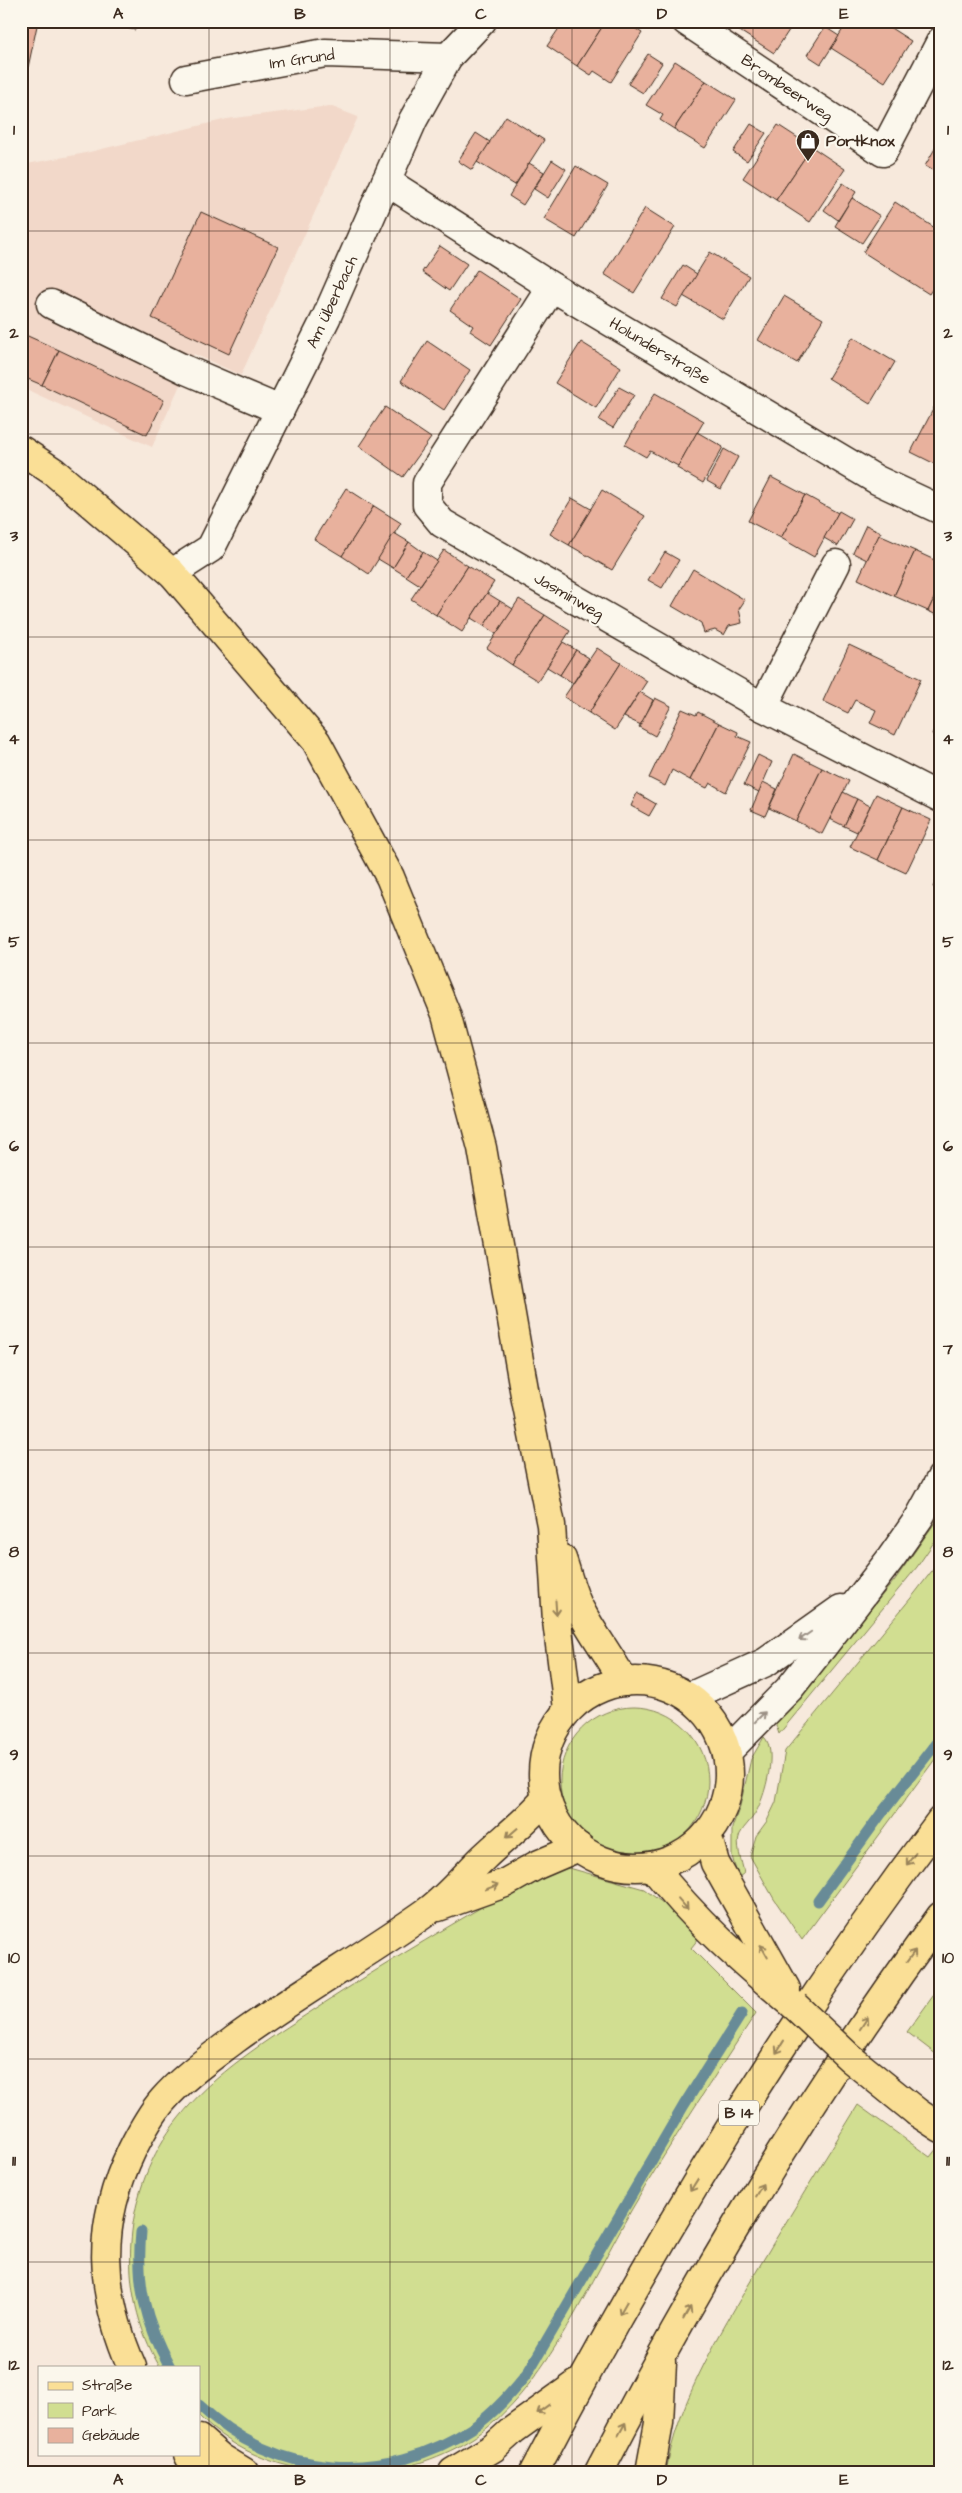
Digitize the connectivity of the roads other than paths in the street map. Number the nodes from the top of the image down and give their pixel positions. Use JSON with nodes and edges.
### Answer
{"nodes":[{"id":1,"x":482,"y":21,"type":"edge"},
{"id":2,"x":686,"y":21,"type":"edge"},
{"id":3,"x":941,"y":41,"type":"edge"},
{"id":4,"x":448,"y":57,"type":"junction"},
{"id":5,"x":186,"y":79,"type":"dead end"},
{"id":6,"x":386,"y":181,"type":"junction"},
{"id":7,"x":552,"y":287,"type":"junction"},
{"id":8,"x":51,"y":304,"type":"dead end"},
{"id":9,"x":280,"y":410,"type":"junction"},
{"id":10,"x":21,"y":450,"type":"edge"},
{"id":11,"x":941,"y":510,"type":"edge"},
{"id":12,"x":836,"y":564,"type":"dead end"},
{"id":13,"x":172,"y":573,"type":"junction"},
{"id":14,"x":763,"y":707,"type":"junction"},
{"id":15,"x":941,"y":798,"type":"edge"},
{"id":16,"x":941,"y":1478,"type":"edge"},
{"id":17,"x":551,"y":1525,"type":"junction"},
{"id":18,"x":872,"y":1585,"type":"junction"},
{"id":19,"x":624,"y":1682,"type":"junction"},
{"id":20,"x":689,"y":1697,"type":"junction"},
{"id":21,"x":568,"y":1709,"type":"junction"},
{"id":22,"x":727,"y":1752,"type":"junction"},
{"id":23,"x":546,"y":1798,"type":"junction"},
{"id":24,"x":941,"y":1820,"type":"edge"},
{"id":25,"x":707,"y":1834,"type":"junction"},
{"id":26,"x":579,"y":1848,"type":"junction"},
{"id":27,"x":652,"y":1866,"type":"junction"},
{"id":28,"x":430,"y":1910,"type":"junction"},
{"id":29,"x":941,"y":1916,"type":"edge"},
{"id":30,"x":795,"y":2006,"type":"junction"},
{"id":31,"x":941,"y":2128,"type":"edge"},
{"id":32,"x":663,"y":2355,"type":"junction"},
{"id":33,"x":132,"y":2366,"type":"edge"},
{"id":34,"x":582,"y":2380,"type":"junction"},
{"id":35,"x":200,"y":2441,"type":"edge"},
{"id":36,"x":189,"y":2456,"type":"edge"},
{"id":37,"x":197,"y":2472,"type":"edge"},
{"id":38,"x":244,"y":2472,"type":"edge"},
{"id":39,"x":453,"y":2472,"type":"edge"},
{"id":40,"x":534,"y":2472,"type":"edge"},
{"id":41,"x":599,"y":2472,"type":"edge"},
{"id":42,"x":650,"y":2472,"type":"edge"}],
"edges":[{"from":1,"to":4,"type":"street","name":"Am Überbach"},
{"from":2,"to":3,"type":"street","name":"Brombeerweg"},
{"from":4,"to":5,"type":"street","name":"Im Grund"},
{"from":4,"to":6,"type":"street","name":"Am Überbach"},
{"from":6,"to":7,"type":"street","name":"Holunderstraße"},
{"from":6,"to":9,"type":"street","name":"Am Überbach"},
{"from":7,"to":11,"type":"street","name":"Holunderstraße"},
{"from":7,"to":14,"type":"street","name":"Jasminweg"},
{"from":8,"to":9,"type":"street"},
{"from":9,"to":13,"type":"street","name":"Am Überbach"},
{"from":10,"to":13,"type":"main road"},
{"from":12,"to":14,"type":"street"},
{"from":13,"to":17,"type":"main road"},
{"from":14,"to":15,"type":"street","name":"Jasminweg"},
{"from":16,"to":18,"type":"street"},
{"from":17,"to":19,"type":"main road"},
{"from":17,"to":21,"type":"main road","one_way":true},
{"from":18,"to":20,"type":"street","one_way":true},
{"from":22,"to":18,"type":"street","one_way":true},
{"from":19,"to":20,"type":"main road"},
{"from":19,"to":21,"type":"main road"},
{"from":20,"to":22,"type":"main road"},
{"from":21,"to":23,"type":"main road"},
{"from":22,"to":25,"type":"main road"},
{"from":23,"to":26,"type":"main road"},
{"from":23,"to":28,"type":"main road","one_way":true},
{"from":24,"to":34,"type":"main road","number":"B 14","one_way":true},
{"from":25,"to":27,"type":"main road"},
{"from":30,"to":25,"type":"main road","one_way":true},
{"from":26,"to":27,"type":"main road"},
{"from":28,"to":26,"type":"main road","one_way":true},
{"from":27,"to":30,"type":"main road","one_way":true},
{"from":28,"to":33,"type":"main road"},
{"from":32,"to":29,"type":"main road","one_way":true},
{"from":30,"to":31,"type":"main road","bridge":true},
{"from":41,"to":32,"type":"main road","one_way":true},
{"from":32,"to":42,"type":"main road"},
{"from":34,"to":39,"type":"main road","one_way":true},
{"from":34,"to":40,"type":"main road","number":"B 14"},
{"from":35,"to":38,"type":"main road"},
{"from":36,"to":37,"type":"main road"}]}
